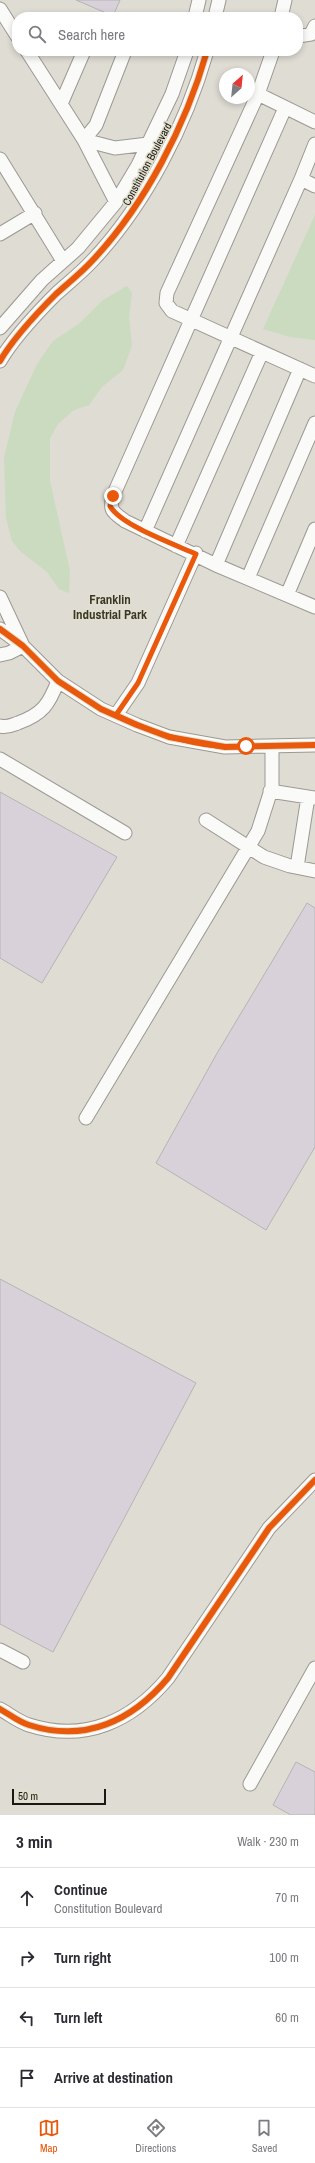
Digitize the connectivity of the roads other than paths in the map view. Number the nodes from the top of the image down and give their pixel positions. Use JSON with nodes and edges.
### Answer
{"nodes":[{"id":1,"x":199,"y":0,"type":"edge"},
{"id":2,"x":219,"y":0,"type":"edge"},
{"id":3,"x":285,"y":0,"type":"edge"},
{"id":4,"x":0,"y":9,"type":"edge"},
{"id":5,"x":196,"y":12,"type":"edge"},
{"id":6,"x":216,"y":12,"type":"edge"},
{"id":7,"x":283,"y":12,"type":"edge"},
{"id":8,"x":315,"y":26,"type":"edge"},
{"id":9,"x":12,"y":28,"type":"edge"},
{"id":10,"x":303,"y":35,"type":"edge"},
{"id":11,"x":30,"y":56,"type":"edge"},
{"id":12,"x":82,"y":56,"type":"edge"},
{"id":13,"x":123,"y":56,"type":"edge"},
{"id":14,"x":185,"y":56,"type":"edge"},
{"id":15,"x":205,"y":56,"type":"edge"},
{"id":16,"x":270,"y":56,"type":"edge"},
{"id":17,"x":258,"y":94,"type":"junction"},
{"id":18,"x":61,"y":104,"type":"junction"},
{"id":19,"x":286,"y":108,"type":"junction"},
{"id":20,"x":315,"y":122,"type":"edge"},
{"id":21,"x":84,"y":140,"type":"junction"},
{"id":22,"x":148,"y":144,"type":"junction"},
{"id":23,"x":315,"y":144,"type":"edge"},
{"id":24,"x":0,"y":159,"type":"edge"},
{"id":25,"x":302,"y":179,"type":"junction"},
{"id":26,"x":315,"y":186,"type":"edge"},
{"id":27,"x":116,"y":202,"type":"junction"},
{"id":28,"x":35,"y":213,"type":"junction"},
{"id":29,"x":0,"y":234,"type":"edge"},
{"id":30,"x":63,"y":261,"type":"junction"},
{"id":31,"x":191,"y":320,"type":"junction"},
{"id":32,"x":0,"y":328,"type":"edge"},
{"id":33,"x":231,"y":338,"type":"junction"},
{"id":34,"x":262,"y":352,"type":"junction"},
{"id":35,"x":0,"y":361,"type":"edge"},
{"id":36,"x":300,"y":370,"type":"junction"},
{"id":37,"x":315,"y":376,"type":"edge"},
{"id":38,"x":315,"y":423,"type":"edge"},
{"id":39,"x":315,"y":529,"type":"edge"},
{"id":40,"x":145,"y":531,"type":"junction"},
{"id":41,"x":176,"y":546,"type":"junction"},
{"id":42,"x":196,"y":554,"type":"junction"},
{"id":43,"x":216,"y":564,"type":"junction"},
{"id":44,"x":248,"y":578,"type":"junction"},
{"id":45,"x":287,"y":594,"type":"junction"},
{"id":46,"x":0,"y":597,"type":"edge"},
{"id":47,"x":315,"y":607,"type":"edge"},
{"id":48,"x":0,"y":629,"type":"edge"},
{"id":49,"x":23,"y":646,"type":"junction"},
{"id":50,"x":0,"y":655,"type":"edge"},
{"id":51,"x":58,"y":680,"type":"junction"},
{"id":52,"x":116,"y":715,"type":"junction"},
{"id":53,"x":2,"y":730,"type":"edge"},
{"id":54,"x":315,"y":745,"type":"edge"},
{"id":55,"x":272,"y":747,"type":"junction"},
{"id":56,"x":0,"y":759,"type":"edge"},
{"id":57,"x":270,"y":791,"type":"junction"},
{"id":58,"x":311,"y":798,"type":"edge"},
{"id":59,"x":206,"y":820,"type":"dead end"},
{"id":60,"x":125,"y":833,"type":"dead end"},
{"id":61,"x":248,"y":847,"type":"junction"},
{"id":62,"x":297,"y":867,"type":"junction"},
{"id":63,"x":315,"y":871,"type":"edge"},
{"id":64,"x":86,"y":1118,"type":"dead end"},
{"id":65,"x":315,"y":1480,"type":"edge"},
{"id":66,"x":0,"y":1650,"type":"edge"},
{"id":67,"x":23,"y":1662,"type":"dead end"},
{"id":68,"x":315,"y":1668,"type":"edge"},
{"id":69,"x":0,"y":1709,"type":"edge"},
{"id":70,"x":250,"y":1784,"type":"dead end"}],
"edges":[{"from":1,"to":5,"type":"street"},
{"from":2,"to":6,"type":"street"},
{"from":3,"to":7,"type":"street"},
{"from":4,"to":9,"type":"street"},
{"from":8,"to":10,"type":"street"},
{"from":11,"to":18,"type":"street"},
{"from":12,"to":18,"type":"street"},
{"from":13,"to":21,"type":"street"},
{"from":14,"to":22,"type":"street","name":"Constitution Boulevard"},
{"from":15,"to":35,"type":"street","name":"Constitution Boulevard"},
{"from":16,"to":17,"type":"street"},
{"from":17,"to":19,"type":"street"},
{"from":17,"to":31,"type":"street"},
{"from":18,"to":21,"type":"street"},
{"from":19,"to":20,"type":"street"},
{"from":19,"to":31,"type":"street"},
{"from":21,"to":22,"type":"street"},
{"from":21,"to":27,"type":"street"},
{"from":22,"to":27,"type":"street","name":"Constitution Boulevard"},
{"from":23,"to":25,"type":"street"},
{"from":24,"to":28,"type":"street"},
{"from":25,"to":26,"type":"street"},
{"from":25,"to":33,"type":"street"},
{"from":27,"to":30,"type":"street","name":"Constitution Boulevard"},
{"from":28,"to":29,"type":"street"},
{"from":28,"to":30,"type":"street"},
{"from":30,"to":32,"type":"street","name":"Constitution Boulevard"},
{"from":31,"to":33,"type":"street"},
{"from":31,"to":40,"type":"street"},
{"from":33,"to":34,"type":"street"},
{"from":33,"to":40,"type":"street"},
{"from":34,"to":36,"type":"street"},
{"from":34,"to":41,"type":"street"},
{"from":36,"to":37,"type":"street"},
{"from":36,"to":43,"type":"street"},
{"from":38,"to":44,"type":"street"},
{"from":39,"to":45,"type":"street"},
{"from":40,"to":41,"type":"street"},
{"from":41,"to":42,"type":"street"},
{"from":42,"to":43,"type":"street"},
{"from":42,"to":52,"type":"street"},
{"from":43,"to":44,"type":"street"},
{"from":44,"to":45,"type":"street"},
{"from":45,"to":47,"type":"street"},
{"from":46,"to":49,"type":"street"},
{"from":48,"to":49,"type":"street"},
{"from":49,"to":50,"type":"street"},
{"from":49,"to":51,"type":"street"},
{"from":51,"to":52,"type":"street"},
{"from":51,"to":53,"type":"street"},
{"from":52,"to":55,"type":"street"},
{"from":54,"to":55,"type":"street"},
{"from":55,"to":57,"type":"street"},
{"from":56,"to":60,"type":"street"},
{"from":57,"to":58,"type":"street"},
{"from":57,"to":61,"type":"street"},
{"from":58,"to":62,"type":"street"},
{"from":59,"to":61,"type":"street"},
{"from":61,"to":62,"type":"street"},
{"from":61,"to":64,"type":"street"},
{"from":62,"to":63,"type":"street"},
{"from":65,"to":69,"type":"street"},
{"from":66,"to":67,"type":"street"},
{"from":68,"to":70,"type":"street"}]}
